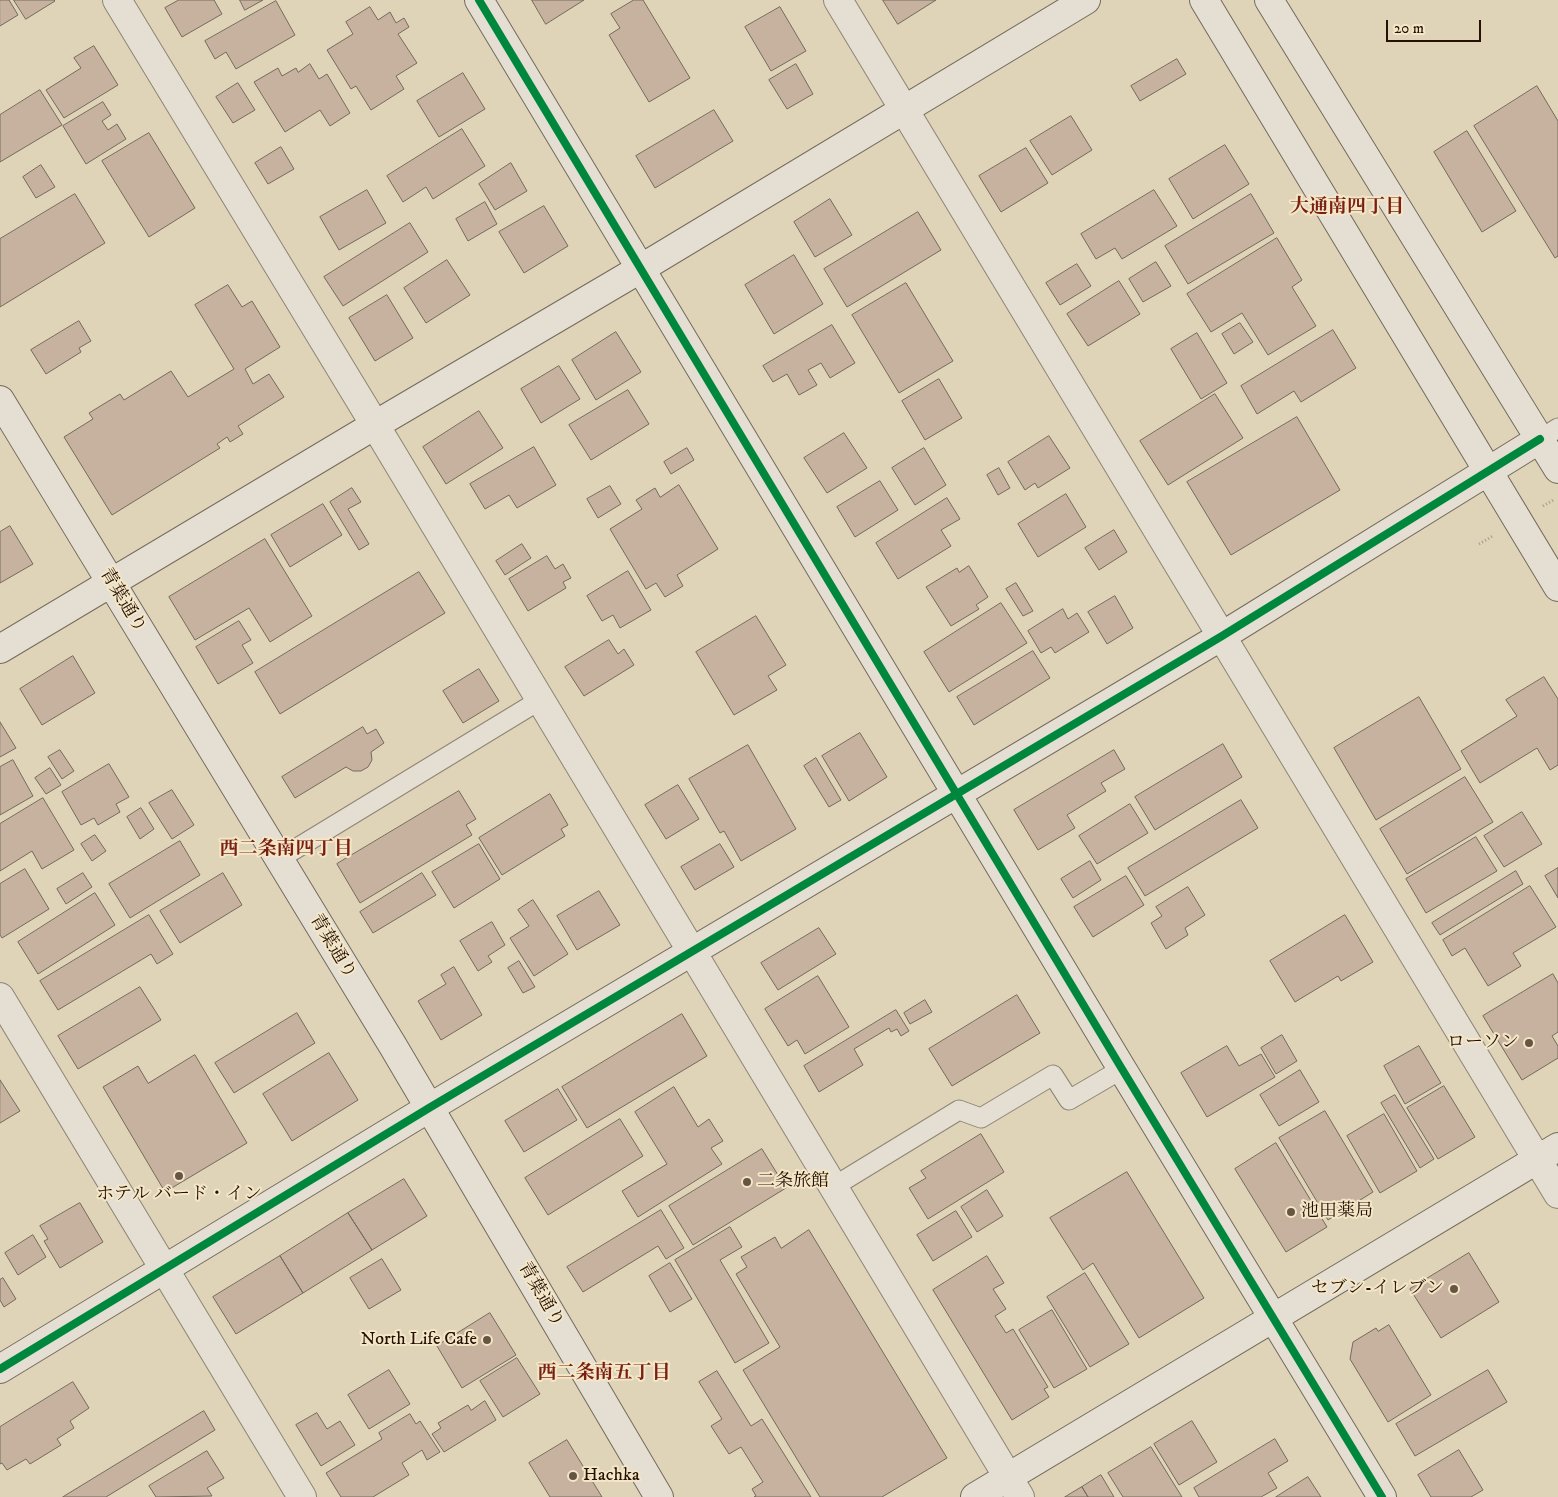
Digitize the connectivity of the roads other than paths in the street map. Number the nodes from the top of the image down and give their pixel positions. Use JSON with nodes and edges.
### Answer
{"nodes":[{"id":1,"x":117,"y":0,"type":"edge"},
{"id":2,"x":478,"y":0,"type":"edge"},
{"id":3,"x":838,"y":0,"type":"edge"},
{"id":4,"x":1086,"y":0,"type":"edge"},
{"id":5,"x":1204,"y":0,"type":"edge"},
{"id":6,"x":1269,"y":0,"type":"edge"},
{"id":7,"x":904,"y":109,"type":"junction"},
{"id":8,"x":640,"y":269,"type":"junction"},
{"id":9,"x":0,"y":400,"type":"edge"},
{"id":10,"x":375,"y":425,"type":"junction"},
{"id":11,"x":1549,"y":434,"type":"edge"},
{"id":12,"x":1558,"y":469,"type":"edge"},
{"id":13,"x":1490,"y":472,"type":"junction"},
{"id":14,"x":111,"y":582,"type":"junction"},
{"id":15,"x":1558,"y":587,"type":"edge"},
{"id":16,"x":1222,"y":636,"type":"junction"},
{"id":17,"x":0,"y":649,"type":"edge"},
{"id":18,"x":540,"y":700,"type":"junction"},
{"id":19,"x":956,"y":793,"type":"junction"},
{"id":20,"x":279,"y":859,"type":"junction"},
{"id":21,"x":691,"y":952,"type":"junction"},
{"id":22,"x":0,"y":997,"type":"edge"},
{"id":23,"x":1122,"y":1069,"type":"junction"},
{"id":24,"x":429,"y":1108,"type":"junction"},
{"id":25,"x":1548,"y":1154,"type":"edge"},
{"id":26,"x":833,"y":1187,"type":"junction"},
{"id":27,"x":1558,"y":1194,"type":"edge"},
{"id":28,"x":164,"y":1270,"type":"junction"},
{"id":29,"x":1275,"y":1318,"type":"junction"},
{"id":30,"x":0,"y":1369,"type":"edge"},
{"id":31,"x":1014,"y":1487,"type":"edge"},
{"id":32,"x":302,"y":1497,"type":"edge"},
{"id":33,"x":659,"y":1497,"type":"edge"},
{"id":34,"x":975,"y":1497,"type":"edge"},
{"id":35,"x":1382,"y":1497,"type":"edge"}],
"edges":[{"from":1,"to":10,"type":"street"},
{"from":2,"to":8,"type":"street"},
{"from":3,"to":7,"type":"street"},
{"from":4,"to":7,"type":"street"},
{"from":5,"to":13,"type":"street"},
{"from":6,"to":11,"type":"street"},
{"from":7,"to":8,"type":"street"},
{"from":7,"to":16,"type":"street"},
{"from":8,"to":10,"type":"street"},
{"from":8,"to":19,"type":"street"},
{"from":9,"to":14,"type":"street","name":"青葉通り"},
{"from":10,"to":14,"type":"street"},
{"from":10,"to":18,"type":"street"},
{"from":11,"to":12,"type":"street"},
{"from":11,"to":13,"type":"street"},
{"from":13,"to":15,"type":"street"},
{"from":13,"to":16,"type":"street"},
{"from":14,"to":17,"type":"street"},
{"from":14,"to":20,"type":"street","name":"青葉通り"},
{"from":16,"to":19,"type":"street"},
{"from":16,"to":25,"type":"street"},
{"from":18,"to":20,"type":"lane"},
{"from":18,"to":21,"type":"street"},
{"from":19,"to":21,"type":"street"},
{"from":19,"to":23,"type":"street"},
{"from":20,"to":24,"type":"street","name":"青葉通り"},
{"from":21,"to":24,"type":"street"},
{"from":21,"to":26,"type":"street"},
{"from":22,"to":28,"type":"street"},
{"from":23,"to":26,"type":"lane"},
{"from":23,"to":29,"type":"street"},
{"from":24,"to":28,"type":"street"},
{"from":24,"to":33,"type":"street","name":"青葉通り"},
{"from":25,"to":27,"type":"street"},
{"from":25,"to":29,"type":"street"},
{"from":26,"to":31,"type":"street"},
{"from":28,"to":30,"type":"street"},
{"from":28,"to":32,"type":"street"},
{"from":29,"to":31,"type":"street"},
{"from":29,"to":35,"type":"street"},
{"from":31,"to":34,"type":"street"}]}
